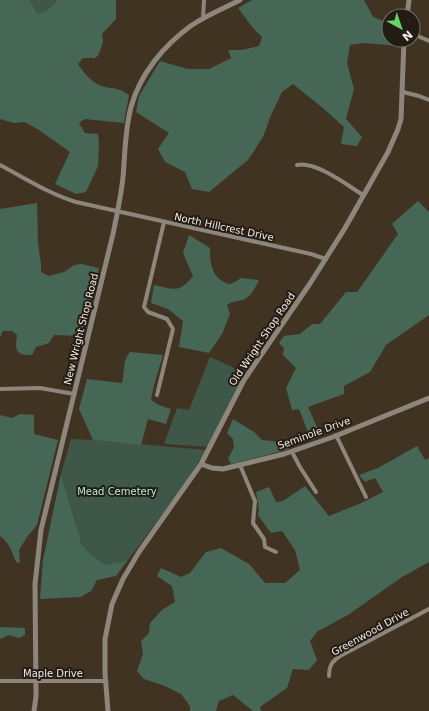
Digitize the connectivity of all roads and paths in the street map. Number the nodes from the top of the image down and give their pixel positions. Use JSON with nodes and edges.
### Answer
{"nodes":[{"id":1,"x":204,"y":0,"type":"edge"},
{"id":2,"x":240,"y":0,"type":"edge"},
{"id":3,"x":203,"y":18,"type":"junction"},
{"id":4,"x":404,"y":48,"type":"edge"},
{"id":5,"x":403,"y":92,"type":"junction"},
{"id":6,"x":429,"y":100,"type":"edge"},
{"id":7,"x":0,"y":165,"type":"edge"},
{"id":8,"x":297,"y":165,"type":"dead end"},
{"id":9,"x":363,"y":195,"type":"junction"},
{"id":10,"x":118,"y":212,"type":"junction"},
{"id":11,"x":164,"y":222,"type":"junction"},
{"id":12,"x":326,"y":259,"type":"junction"},
{"id":13,"x":0,"y":389,"type":"edge"},
{"id":14,"x":74,"y":394,"type":"junction"},
{"id":15,"x":157,"y":395,"type":"dead end"},
{"id":16,"x":429,"y":398,"type":"edge"},
{"id":17,"x":336,"y":435,"type":"junction"},
{"id":18,"x":292,"y":452,"type":"junction"},
{"id":19,"x":201,"y":464,"type":"junction"},
{"id":20,"x":240,"y":465,"type":"junction"},
{"id":21,"x":316,"y":492,"type":"dead end"},
{"id":22,"x":366,"y":497,"type":"dead end"},
{"id":23,"x":276,"y":552,"type":"dead end"},
{"id":24,"x":429,"y":609,"type":"edge"},
{"id":25,"x":329,"y":676,"type":"dead end"},
{"id":26,"x":106,"y":680,"type":"junction"},
{"id":27,"x":0,"y":681,"type":"edge"},
{"id":28,"x":36,"y":681,"type":"junction"},
{"id":29,"x":34,"y":711,"type":"edge"},
{"id":30,"x":108,"y":711,"type":"edge"}],
"edges":[{"from":1,"to":3,"type":"street"},
{"from":2,"to":3,"type":"street","name":"New Wright Shop Road"},
{"from":3,"to":10,"type":"street","name":"New Wright Shop Road"},
{"from":4,"to":5,"type":"street","name":"Old Wright Shop Road"},
{"from":5,"to":6,"type":"street"},
{"from":5,"to":9,"type":"street","name":"Old Wright Shop Road"},
{"from":7,"to":10,"type":"street","name":"North Hillcrest Drive"},
{"from":8,"to":9,"type":"street"},
{"from":9,"to":12,"type":"street","name":"Old Wright Shop Road"},
{"from":10,"to":11,"type":"street","name":"North Hillcrest Drive"},
{"from":10,"to":14,"type":"street","name":"New Wright Shop Road"},
{"from":11,"to":12,"type":"street","name":"North Hillcrest Drive"},
{"from":11,"to":15,"type":"street"},
{"from":12,"to":19,"type":"street","name":"Old Wright Shop Road"},
{"from":13,"to":14,"type":"street"},
{"from":14,"to":28,"type":"street","name":"New Wright Shop Road"},
{"from":16,"to":17,"type":"street","name":"Seminole Drive"},
{"from":17,"to":18,"type":"street","name":"Seminole Drive"},
{"from":17,"to":22,"type":"street"},
{"from":18,"to":20,"type":"street","name":"Seminole Drive"},
{"from":18,"to":21,"type":"street"},
{"from":19,"to":20,"type":"street","name":"Seminole Drive"},
{"from":19,"to":26,"type":"street","name":"Old Wright Shop Road"},
{"from":20,"to":23,"type":"street"},
{"from":24,"to":25,"type":"street","name":"Greenwood Drive"},
{"from":26,"to":28,"type":"street","name":"Maple Drive"},
{"from":26,"to":30,"type":"street","name":"Old Wright Shop Road"},
{"from":27,"to":28,"type":"street","name":"Maple Drive"},
{"from":28,"to":29,"type":"street","name":"New Wright Shop Road"}]}
